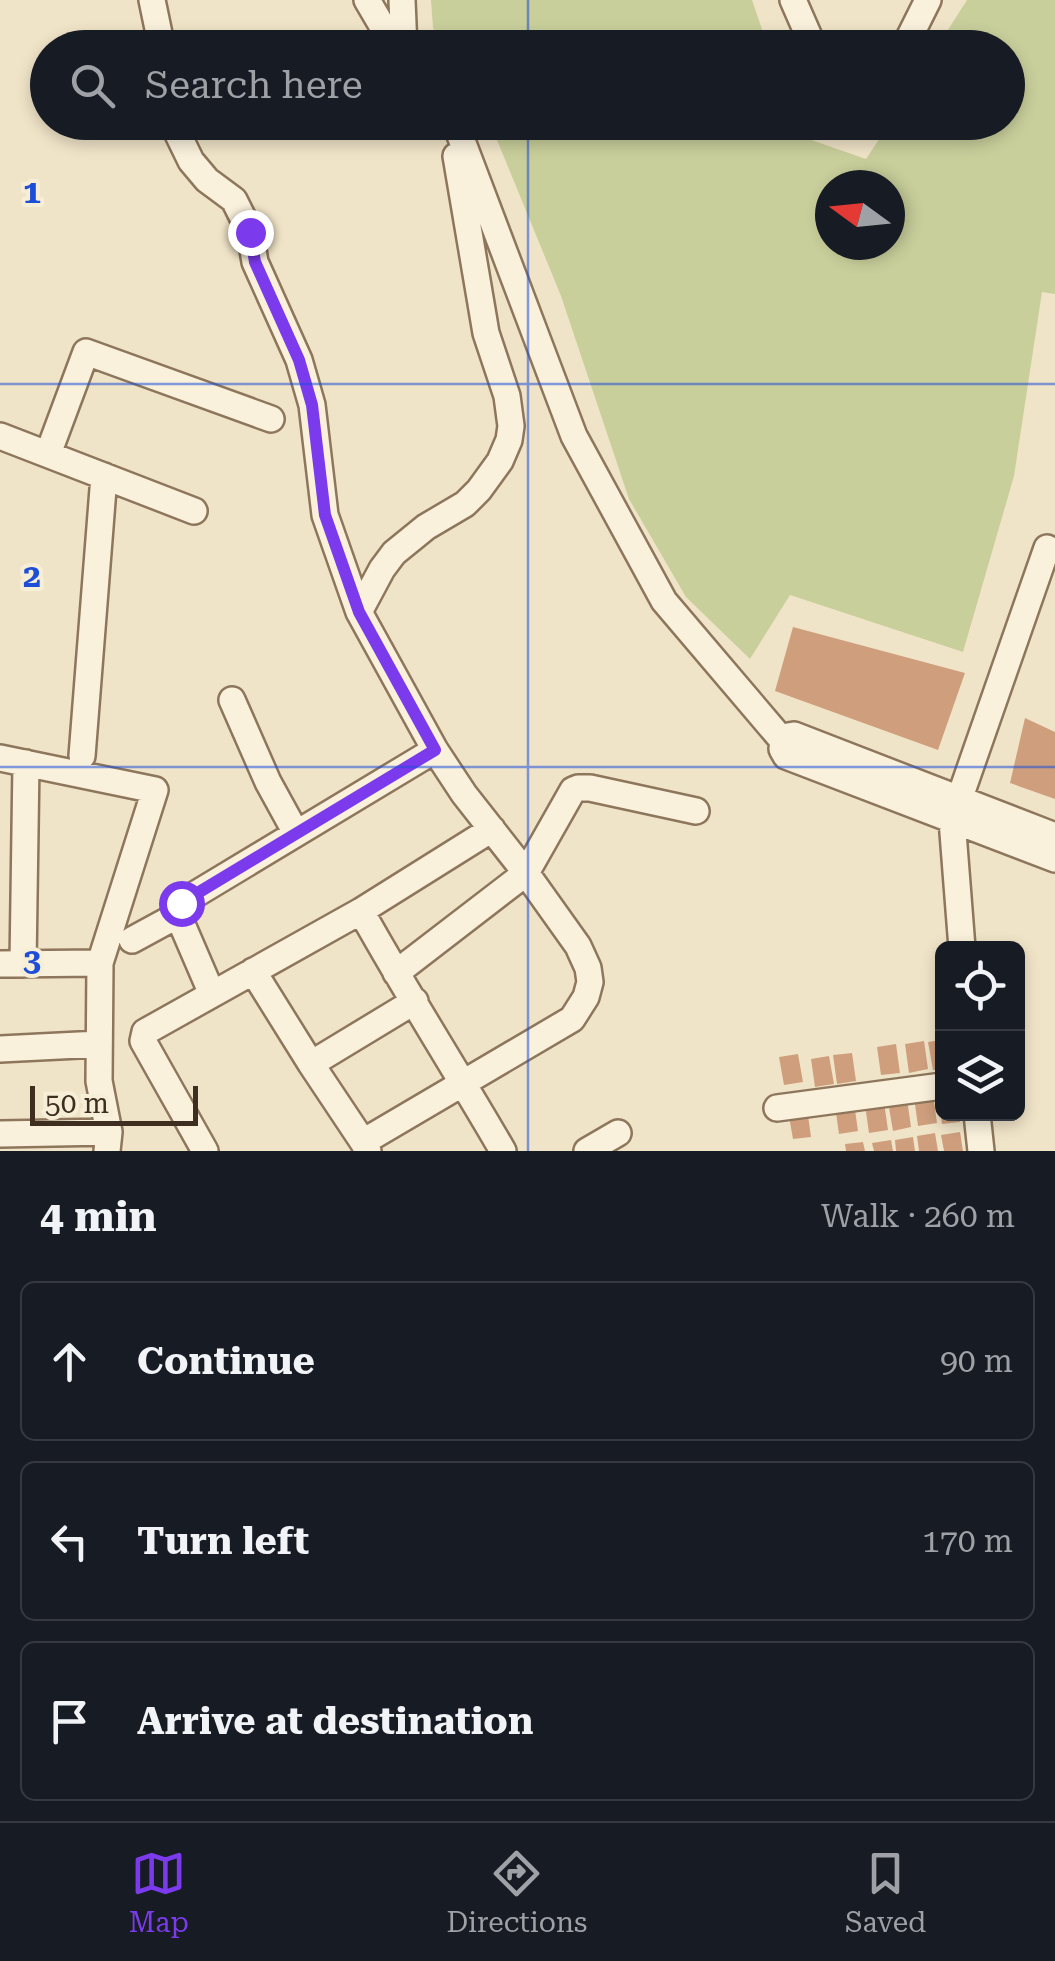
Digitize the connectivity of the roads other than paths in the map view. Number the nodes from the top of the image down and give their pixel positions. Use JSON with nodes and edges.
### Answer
{"nodes":[{"id":1,"x":152,"y":0,"type":"edge"},
{"id":2,"x":367,"y":0,"type":"edge"},
{"id":3,"x":402,"y":0,"type":"edge"},
{"id":4,"x":793,"y":0,"type":"edge"},
{"id":5,"x":928,"y":0,"type":"edge"},
{"id":6,"x":158,"y":30,"type":"edge"},
{"id":7,"x":385,"y":30,"type":"edge"},
{"id":8,"x":403,"y":30,"type":"edge"},
{"id":9,"x":806,"y":30,"type":"edge"},
{"id":10,"x":913,"y":30,"type":"edge"},
{"id":11,"x":181,"y":140,"type":"edge"},
{"id":12,"x":457,"y":140,"type":"edge"},
{"id":13,"x":463,"y":140,"type":"edge"},
{"id":14,"x":271,"y":420,"type":"dead end"},
{"id":15,"x":1,"y":436,"type":"edge"},
{"id":16,"x":0,"y":451,"type":"edge"},
{"id":17,"x":48,"y":454,"type":"junction"},
{"id":18,"x":104,"y":476,"type":"junction"},
{"id":19,"x":194,"y":511,"type":"dead end"},
{"id":20,"x":1047,"y":548,"type":"dead end"},
{"id":21,"x":359,"y":612,"type":"junction"},
{"id":22,"x":232,"y":700,"type":"dead end"},
{"id":23,"x":435,"y":750,"type":"junction"},
{"id":24,"x":82,"y":756,"type":"dead end"},
{"id":25,"x":13,"y":760,"type":"edge"},
{"id":26,"x":955,"y":810,"type":"junction"},
{"id":27,"x":696,"y":811,"type":"dead end"},
{"id":28,"x":492,"y":829,"type":"junction"},
{"id":29,"x":296,"y":833,"type":"junction"},
{"id":30,"x":1055,"y":836,"type":"edge"},
{"id":31,"x":1055,"y":859,"type":"edge"},
{"id":32,"x":526,"y":873,"type":"junction"},
{"id":33,"x":361,"y":910,"type":"junction"},
{"id":34,"x":178,"y":915,"type":"junction"},
{"id":35,"x":132,"y":940,"type":"dead end"},
{"id":36,"x":962,"y":941,"type":"edge"},
{"id":37,"x":100,"y":963,"type":"junction"},
{"id":38,"x":11,"y":964,"type":"edge"},
{"id":39,"x":253,"y":971,"type":"junction"},
{"id":40,"x":396,"y":974,"type":"junction"},
{"id":41,"x":212,"y":994,"type":"junction"},
{"id":42,"x":415,"y":1001,"type":"junction"},
{"id":43,"x":100,"y":1044,"type":"junction"},
{"id":44,"x":0,"y":1049,"type":"edge"},
{"id":45,"x":311,"y":1064,"type":"junction"},
{"id":46,"x":463,"y":1083,"type":"junction"},
{"id":47,"x":935,"y":1087,"type":"edge"},
{"id":48,"x":777,"y":1108,"type":"dead end"},
{"id":49,"x":978,"y":1121,"type":"edge"},
{"id":50,"x":618,"y":1132,"type":"dead end"},
{"id":51,"x":0,"y":1134,"type":"edge"},
{"id":52,"x":108,"y":1142,"type":"edge"},
{"id":53,"x":365,"y":1146,"type":"edge"},
{"id":54,"x":205,"y":1151,"type":"edge"},
{"id":55,"x":503,"y":1151,"type":"edge"},
{"id":56,"x":586,"y":1151,"type":"edge"},
{"id":57,"x":981,"y":1151,"type":"edge"}],
"edges":[{"from":1,"to":6,"type":"street"},
{"from":2,"to":7,"type":"street"},
{"from":3,"to":8,"type":"street"},
{"from":4,"to":9,"type":"street"},
{"from":5,"to":10,"type":"street"},
{"from":11,"to":21,"type":"street"},
{"from":12,"to":21,"type":"street"},
{"from":13,"to":26,"type":"street"},
{"from":14,"to":17,"type":"street"},
{"from":15,"to":16,"type":"street"},
{"from":15,"to":17,"type":"street"},
{"from":17,"to":18,"type":"street"},
{"from":18,"to":19,"type":"street"},
{"from":18,"to":24,"type":"street"},
{"from":20,"to":26,"type":"street"},
{"from":21,"to":23,"type":"street"},
{"from":22,"to":29,"type":"street"},
{"from":23,"to":28,"type":"street"},
{"from":23,"to":29,"type":"street"},
{"from":25,"to":37,"type":"street"},
{"from":25,"to":38,"type":"street"},
{"from":26,"to":30,"type":"street"},
{"from":26,"to":31,"type":"street"},
{"from":26,"to":36,"type":"street"},
{"from":27,"to":32,"type":"street"},
{"from":28,"to":32,"type":"street"},
{"from":28,"to":33,"type":"street"},
{"from":29,"to":34,"type":"street"},
{"from":32,"to":40,"type":"street"},
{"from":32,"to":46,"type":"street"},
{"from":33,"to":39,"type":"street"},
{"from":33,"to":40,"type":"street"},
{"from":34,"to":35,"type":"street"},
{"from":34,"to":41,"type":"street"},
{"from":37,"to":38,"type":"street"},
{"from":37,"to":43,"type":"street"},
{"from":39,"to":41,"type":"street"},
{"from":39,"to":45,"type":"street"},
{"from":40,"to":42,"type":"street"},
{"from":41,"to":54,"type":"street"},
{"from":42,"to":45,"type":"street"},
{"from":42,"to":46,"type":"street"},
{"from":43,"to":44,"type":"street"},
{"from":43,"to":52,"type":"street"},
{"from":45,"to":53,"type":"street"},
{"from":46,"to":53,"type":"street"},
{"from":46,"to":55,"type":"street"},
{"from":47,"to":48,"type":"street"},
{"from":49,"to":57,"type":"street"},
{"from":50,"to":56,"type":"street"},
{"from":51,"to":52,"type":"street"}]}
